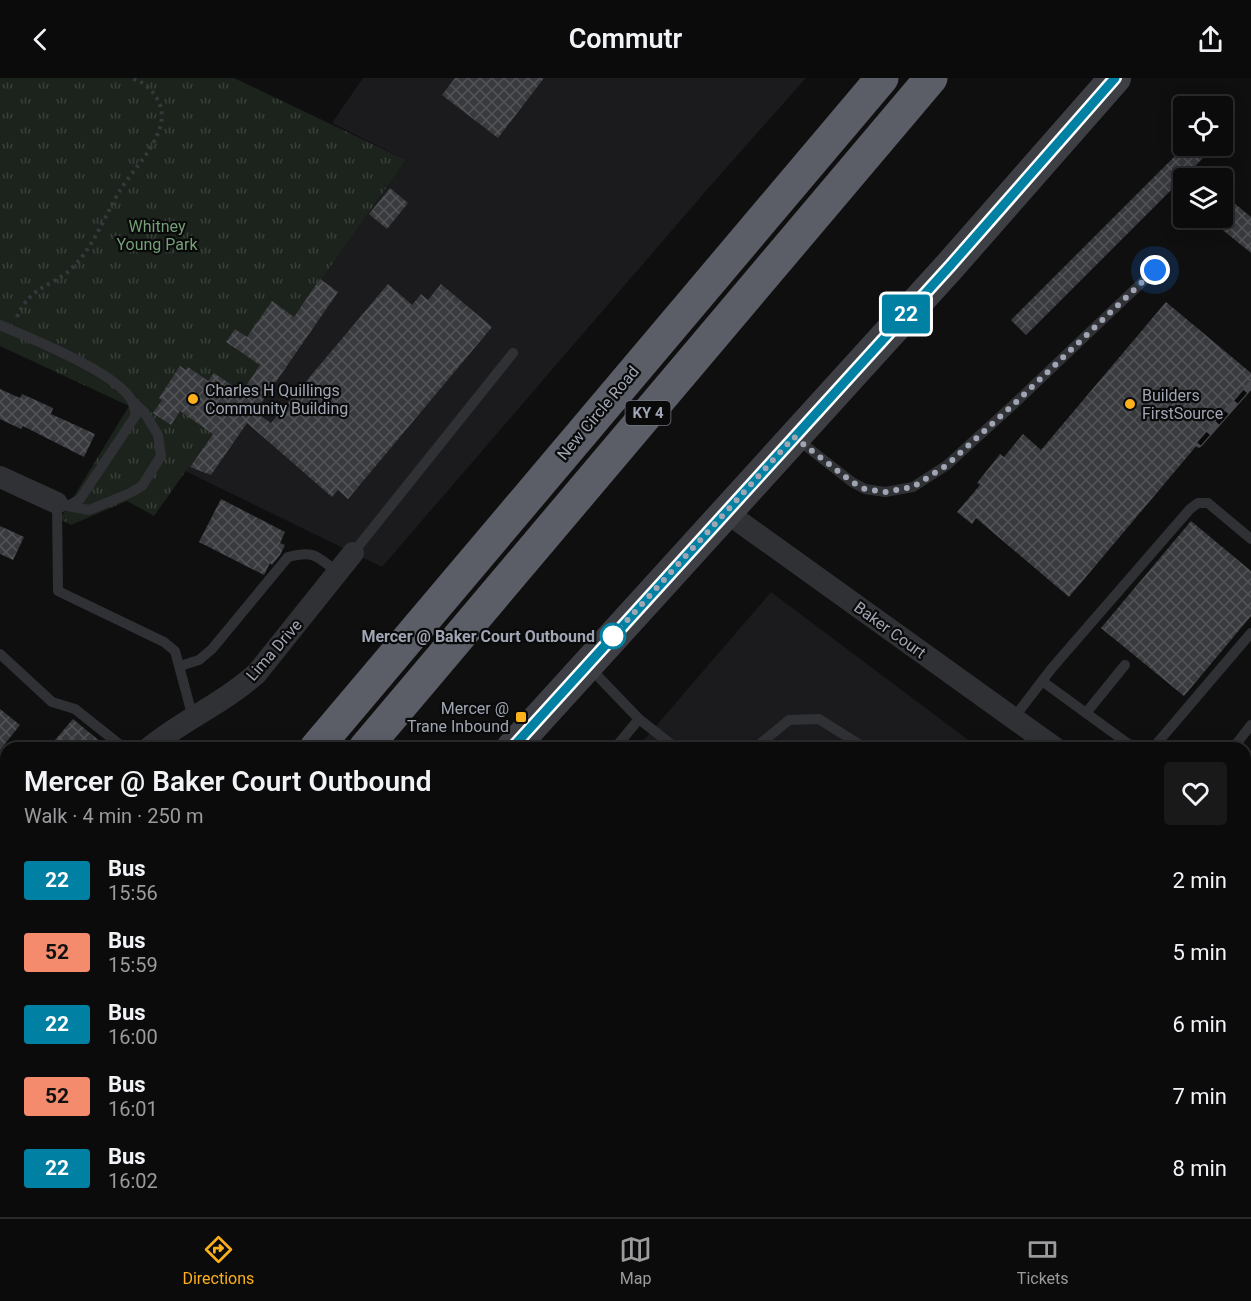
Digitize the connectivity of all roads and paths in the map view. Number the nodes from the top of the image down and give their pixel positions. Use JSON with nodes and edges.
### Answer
{"nodes":[{"id":1,"x":131,"y":78,"type":"edge"},
{"id":2,"x":882,"y":78,"type":"edge"},
{"id":3,"x":931,"y":78,"type":"edge"},
{"id":4,"x":1115,"y":78,"type":"edge"},
{"id":5,"x":1155,"y":270,"type":"dead end"},
{"id":6,"x":0,"y":325,"type":"edge"},
{"id":7,"x":11,"y":330,"type":"junction"},
{"id":8,"x":513,"y":353,"type":"dead end"},
{"id":9,"x":132,"y":400,"type":"junction"},
{"id":10,"x":794,"y":437,"type":"junction"},
{"id":11,"x":0,"y":477,"type":"edge"},
{"id":12,"x":62,"y":504,"type":"junction"},
{"id":13,"x":726,"y":512,"type":"junction"},
{"id":14,"x":1251,"y":539,"type":"edge"},
{"id":15,"x":353,"y":553,"type":"joint"},
{"id":16,"x":337,"y":572,"type":"junction"},
{"id":17,"x":1251,"y":633,"type":"edge"},
{"id":18,"x":0,"y":654,"type":"edge"},
{"id":19,"x":1125,"y":665,"type":"dead end"},
{"id":20,"x":180,"y":666,"type":"junction"},
{"id":21,"x":587,"y":666,"type":"junction"},
{"id":22,"x":1042,"y":681,"type":"junction"},
{"id":23,"x":1086,"y":713,"type":"junction"},
{"id":24,"x":193,"y":718,"type":"junction"},
{"id":25,"x":639,"y":719,"type":"junction"},
{"id":26,"x":1013,"y":719,"type":"junction"},
{"id":27,"x":1251,"y":725,"type":"edge"},
{"id":28,"x":116,"y":742,"type":"edge"},
{"id":29,"x":156,"y":742,"type":"edge"},
{"id":30,"x":321,"y":742,"type":"edge"},
{"id":31,"x":370,"y":742,"type":"edge"},
{"id":32,"x":517,"y":742,"type":"edge"},
{"id":33,"x":620,"y":742,"type":"edge"},
{"id":34,"x":668,"y":742,"type":"edge"},
{"id":35,"x":762,"y":742,"type":"edge"},
{"id":36,"x":855,"y":742,"type":"edge"},
{"id":37,"x":1046,"y":742,"type":"edge"},
{"id":38,"x":1126,"y":742,"type":"edge"},
{"id":39,"x":1158,"y":742,"type":"edge"},
{"id":40,"x":1238,"y":742,"type":"edge"}],
"edges":[{"from":1,"to":7,"type":"path"},
{"from":2,"to":30,"type":"highway","name":"New Circle Road","number":"KY 4"},
{"from":3,"to":31,"type":"highway","number":"KY 4"},
{"from":4,"to":10,"type":"street"},
{"from":5,"to":10,"type":"lane"},
{"from":6,"to":7,"type":"lane"},
{"from":7,"to":9,"type":"lane"},
{"from":8,"to":15,"type":"lane"},
{"from":9,"to":12,"type":"lane"},
{"from":9,"to":12,"type":"lane"},
{"from":10,"to":13,"type":"street"},
{"from":11,"to":12,"type":"street"},
{"from":12,"to":20,"type":"lane"},
{"from":13,"to":21,"type":"street"},
{"from":13,"to":26,"type":"street","name":"Baker Court"},
{"from":14,"to":22,"type":"lane"},
{"from":15,"to":16,"type":"street","name":"Lima Drive"},
{"from":16,"to":20,"type":"lane"},
{"from":16,"to":24,"type":"street","name":"Lima Drive"},
{"from":17,"to":39,"type":"lane"},
{"from":18,"to":28,"type":"lane"},
{"from":19,"to":23,"type":"lane"},
{"from":20,"to":24,"type":"lane"},
{"from":21,"to":25,"type":"lane"},
{"from":21,"to":32,"type":"street"},
{"from":22,"to":23,"type":"lane"},
{"from":22,"to":26,"type":"lane"},
{"from":23,"to":38,"type":"lane"},
{"from":24,"to":29,"type":"street","name":"Lima Drive"},
{"from":25,"to":33,"type":"lane"},
{"from":25,"to":34,"type":"lane"},
{"from":26,"to":37,"type":"street","name":"Baker Court"},
{"from":27,"to":40,"type":"lane"},
{"from":35,"to":36,"type":"lane"}]}
